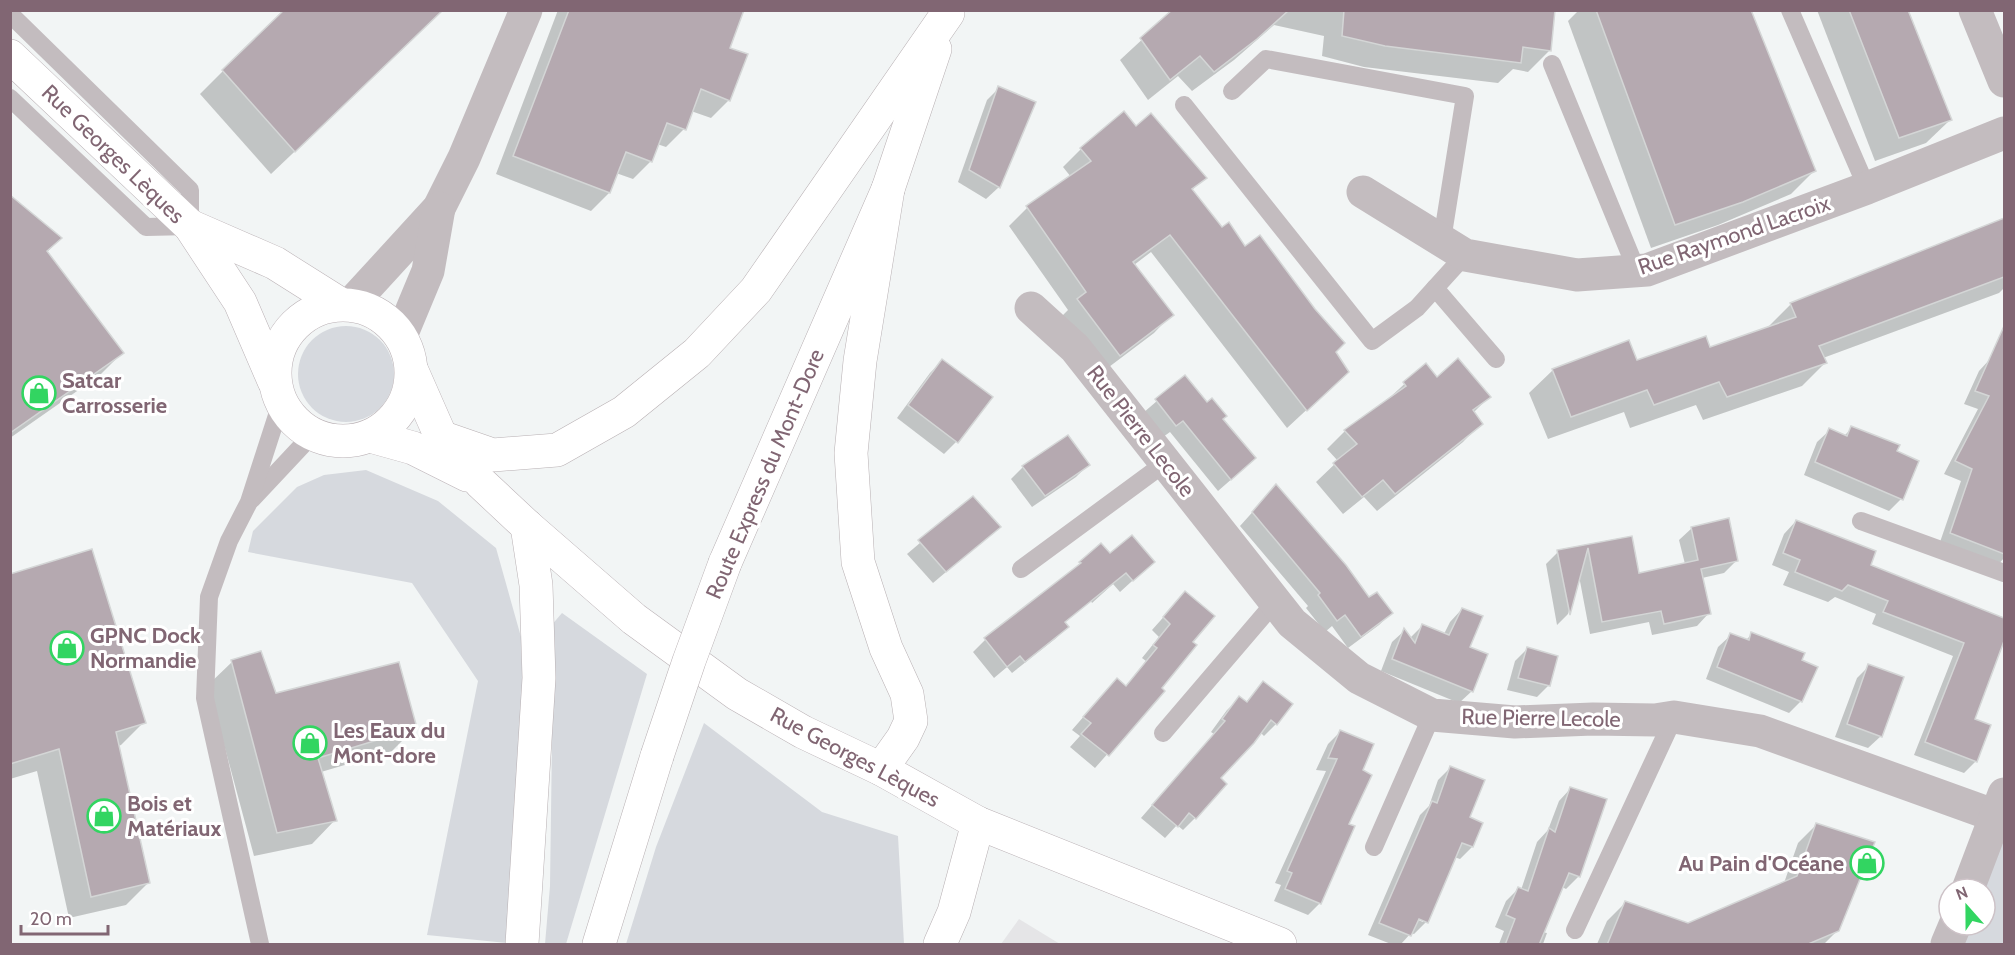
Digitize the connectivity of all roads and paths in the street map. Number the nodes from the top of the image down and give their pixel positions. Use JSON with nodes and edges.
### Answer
{"nodes":[{"id":1,"x":526,"y":10,"type":"edge"},
{"id":2,"x":1790,"y":10,"type":"edge"},
{"id":3,"x":1975,"y":10,"type":"edge"},
{"id":4,"x":948,"y":11,"type":"edge"},
{"id":5,"x":10,"y":14,"type":"edge"},
{"id":6,"x":10,"y":56,"type":"edge"},
{"id":7,"x":1552,"y":64,"type":"dead end"},
{"id":8,"x":2004,"y":81,"type":"edge"},
{"id":9,"x":1232,"y":91,"type":"dead end"},
{"id":10,"x":10,"y":98,"type":"edge"},
{"id":11,"x":1184,"y":105,"type":"dead end"},
{"id":12,"x":2004,"y":133,"type":"edge"},
{"id":13,"x":1867,"y":188,"type":"junction"},
{"id":14,"x":888,"y":189,"type":"junction"},
{"id":15,"x":1363,"y":192,"type":"dead end"},
{"id":16,"x":439,"y":208,"type":"junction"},
{"id":17,"x":190,"y":226,"type":"junction"},
{"id":18,"x":1454,"y":247,"type":"junction"},
{"id":19,"x":1637,"y":271,"type":"junction"},
{"id":20,"x":1435,"y":288,"type":"junction"},
{"id":21,"x":346,"y":304,"type":"junction"},
{"id":22,"x":1030,"y":308,"type":"dead end"},
{"id":23,"x":401,"y":336,"type":"junction"},
{"id":24,"x":1496,"y":359,"type":"dead end"},
{"id":25,"x":412,"y":371,"type":"junction"},
{"id":26,"x":278,"y":392,"type":"junction"},
{"id":27,"x":312,"y":435,"type":"junction"},
{"id":28,"x":370,"y":436,"type":"junction"},
{"id":29,"x":441,"y":437,"type":"junction"},
{"id":30,"x":1165,"y":463,"type":"junction"},
{"id":31,"x":482,"y":483,"type":"junction"},
{"id":32,"x":249,"y":502,"type":"junction"},
{"id":33,"x":1860,"y":521,"type":"dead end"},
{"id":34,"x":527,"y":526,"type":"junction"},
{"id":35,"x":1021,"y":569,"type":"dead end"},
{"id":36,"x":2004,"y":573,"type":"edge"},
{"id":37,"x":1275,"y":602,"type":"junction"},
{"id":38,"x":1432,"y":715,"type":"junction"},
{"id":39,"x":1674,"y":717,"type":"junction"},
{"id":40,"x":1163,"y":734,"type":"dead end"},
{"id":41,"x":880,"y":769,"type":"junction"},
{"id":42,"x":2000,"y":805,"type":"edge"},
{"id":43,"x":978,"y":823,"type":"junction"},
{"id":44,"x":1374,"y":847,"type":"dead end"},
{"id":45,"x":1973,"y":877,"type":"edge"},
{"id":46,"x":1575,"y":930,"type":"dead end"},
{"id":47,"x":260,"y":945,"type":"edge"},
{"id":48,"x":522,"y":945,"type":"edge"},
{"id":49,"x":599,"y":945,"type":"edge"},
{"id":50,"x":940,"y":945,"type":"edge"},
{"id":51,"x":1280,"y":945,"type":"edge"}],
"edges":[{"from":1,"to":16,"type":"street"},
{"from":2,"to":13,"type":"lane"},
{"from":3,"to":8,"type":"street"},
{"from":4,"to":14,"type":"main road","name":"Route Express du Mont-Dore"},
{"from":4,"to":29,"type":"main road"},
{"from":5,"to":17,"type":"lane"},
{"from":6,"to":17,"type":"main road","name":"Rue Georges Lèques"},
{"from":7,"to":19,"type":"lane"},
{"from":9,"to":18,"type":"lane"},
{"from":10,"to":17,"type":"lane"},
{"from":11,"to":20,"type":"lane"},
{"from":12,"to":13,"type":"street","name":"Rue Raymond Lacroix"},
{"from":13,"to":19,"type":"street","name":"Rue Raymond Lacroix"},
{"from":14,"to":41,"type":"main road"},
{"from":14,"to":49,"type":"main road","name":"Route Express du Mont-Dore","bridge":true},
{"from":15,"to":18,"type":"street","name":"Rue Raymond Lacroix"},
{"from":16,"to":21,"type":"street"},
{"from":16,"to":23,"type":"street"},
{"from":17,"to":21,"type":"main road","name":"Rue Georges Lèques"},
{"from":17,"to":26,"type":"main road","name":"Rue Georges Lèques"},
{"from":18,"to":19,"type":"street","name":"Rue Raymond Lacroix"},
{"from":18,"to":20,"type":"lane"},
{"from":20,"to":24,"type":"lane"},
{"from":21,"to":23,"type":"main road"},
{"from":21,"to":26,"type":"main road"},
{"from":22,"to":30,"type":"street","name":"Rue Pierre Lecole"},
{"from":23,"to":25,"type":"main road"},
{"from":25,"to":28,"type":"main road"},
{"from":25,"to":29,"type":"main road","name":"Rue Georges Lèques"},
{"from":26,"to":27,"type":"main road"},
{"from":26,"to":32,"type":"lane"},
{"from":27,"to":28,"type":"main road"},
{"from":27,"to":32,"type":"lane"},
{"from":28,"to":31,"type":"main road","name":"Rue Georges Lèques"},
{"from":29,"to":31,"type":"main road","name":"Rue Georges Lèques"},
{"from":30,"to":35,"type":"lane"},
{"from":30,"to":37,"type":"street","name":"Rue Pierre Lecole"},
{"from":31,"to":34,"type":"main road","name":"Rue Georges Lèques"},
{"from":32,"to":47,"type":"lane"},
{"from":33,"to":36,"type":"lane"},
{"from":34,"to":41,"type":"main road","name":"Rue Georges Lèques"},
{"from":34,"to":48,"type":"main road"},
{"from":37,"to":38,"type":"street","name":"Rue Pierre Lecole"},
{"from":37,"to":40,"type":"lane"},
{"from":38,"to":39,"type":"street","name":"Rue Pierre Lecole"},
{"from":38,"to":44,"type":"lane"},
{"from":39,"to":42,"type":"street","name":"Rue Pierre Lecole"},
{"from":39,"to":46,"type":"lane"},
{"from":41,"to":43,"type":"main road","name":"Rue Georges Lèques"},
{"from":42,"to":45,"type":"street"},
{"from":43,"to":50,"type":"main road"},
{"from":43,"to":51,"type":"main road","name":"Rue Georges Lèques"}]}
